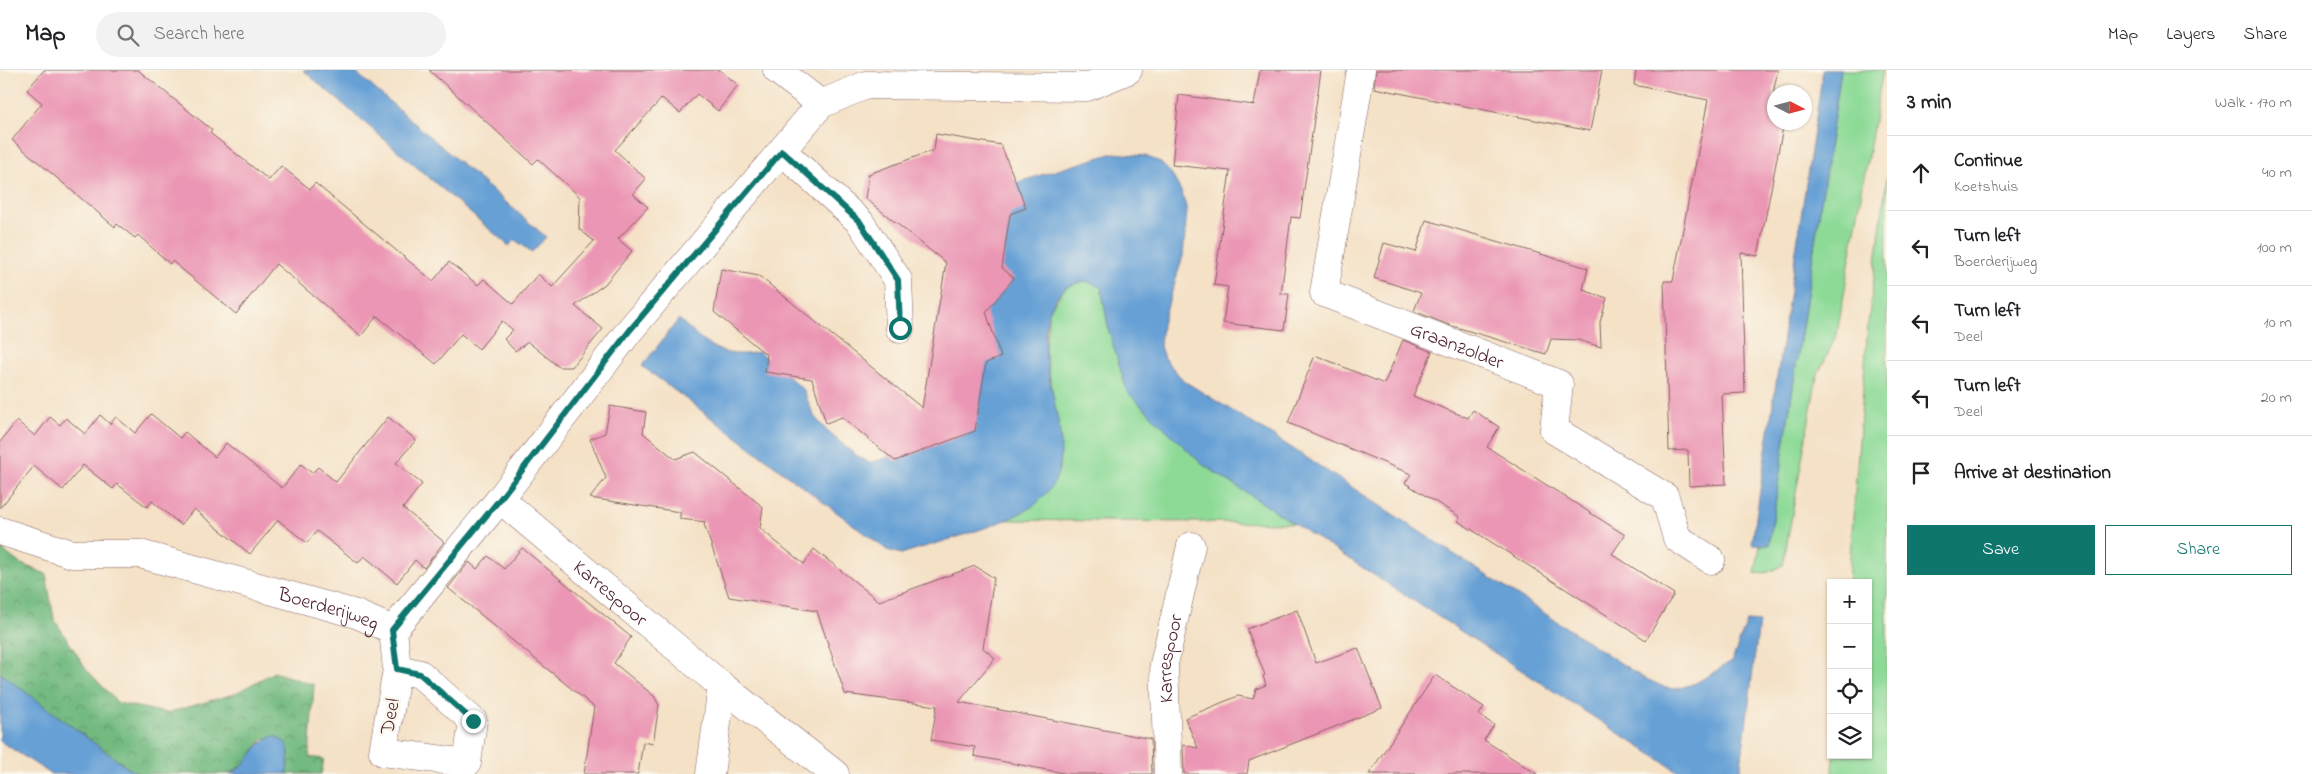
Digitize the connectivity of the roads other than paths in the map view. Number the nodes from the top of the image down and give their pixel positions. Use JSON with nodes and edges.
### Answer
{"nodes":[{"id":1,"x":777,"y":70,"type":"edge"},
{"id":2,"x":1128,"y":70,"type":"edge"},
{"id":3,"x":1361,"y":70,"type":"edge"},
{"id":4,"x":821,"y":104,"type":"junction"},
{"id":5,"x":782,"y":151,"type":"junction"},
{"id":6,"x":900,"y":328,"type":"dead end"},
{"id":7,"x":500,"y":499,"type":"junction"},
{"id":8,"x":0,"y":531,"type":"edge"},
{"id":9,"x":1191,"y":546,"type":"dead end"},
{"id":10,"x":1712,"y":560,"type":"dead end"},
{"id":11,"x":392,"y":630,"type":"junction"},
{"id":12,"x":397,"y":669,"type":"dead end"},
{"id":13,"x":722,"y":686,"type":"junction"},
{"id":14,"x":710,"y":774,"type":"edge"},
{"id":15,"x":835,"y":774,"type":"edge"},
{"id":16,"x":1168,"y":774,"type":"edge"}],
"edges":[{"from":1,"to":4,"type":"street"},
{"from":2,"to":4,"type":"street","name":"Boerderijweg"},
{"from":3,"to":10,"type":"street","name":"Graanzolder"},
{"from":4,"to":5,"type":"street","name":"Boerderijweg"},
{"from":5,"to":6,"type":"street"},
{"from":5,"to":7,"type":"street","name":"Boerderijweg"},
{"from":7,"to":11,"type":"street","name":"Boerderijweg"},
{"from":7,"to":13,"type":"street","name":"Karrespoor"},
{"from":8,"to":11,"type":"street","name":"Boerderijweg"},
{"from":9,"to":16,"type":"street","name":"Karrespoor"},
{"from":11,"to":12,"type":"street","name":"Deel"},
{"from":13,"to":14,"type":"street"},
{"from":13,"to":15,"type":"street","name":"Karrespoor"}]}
